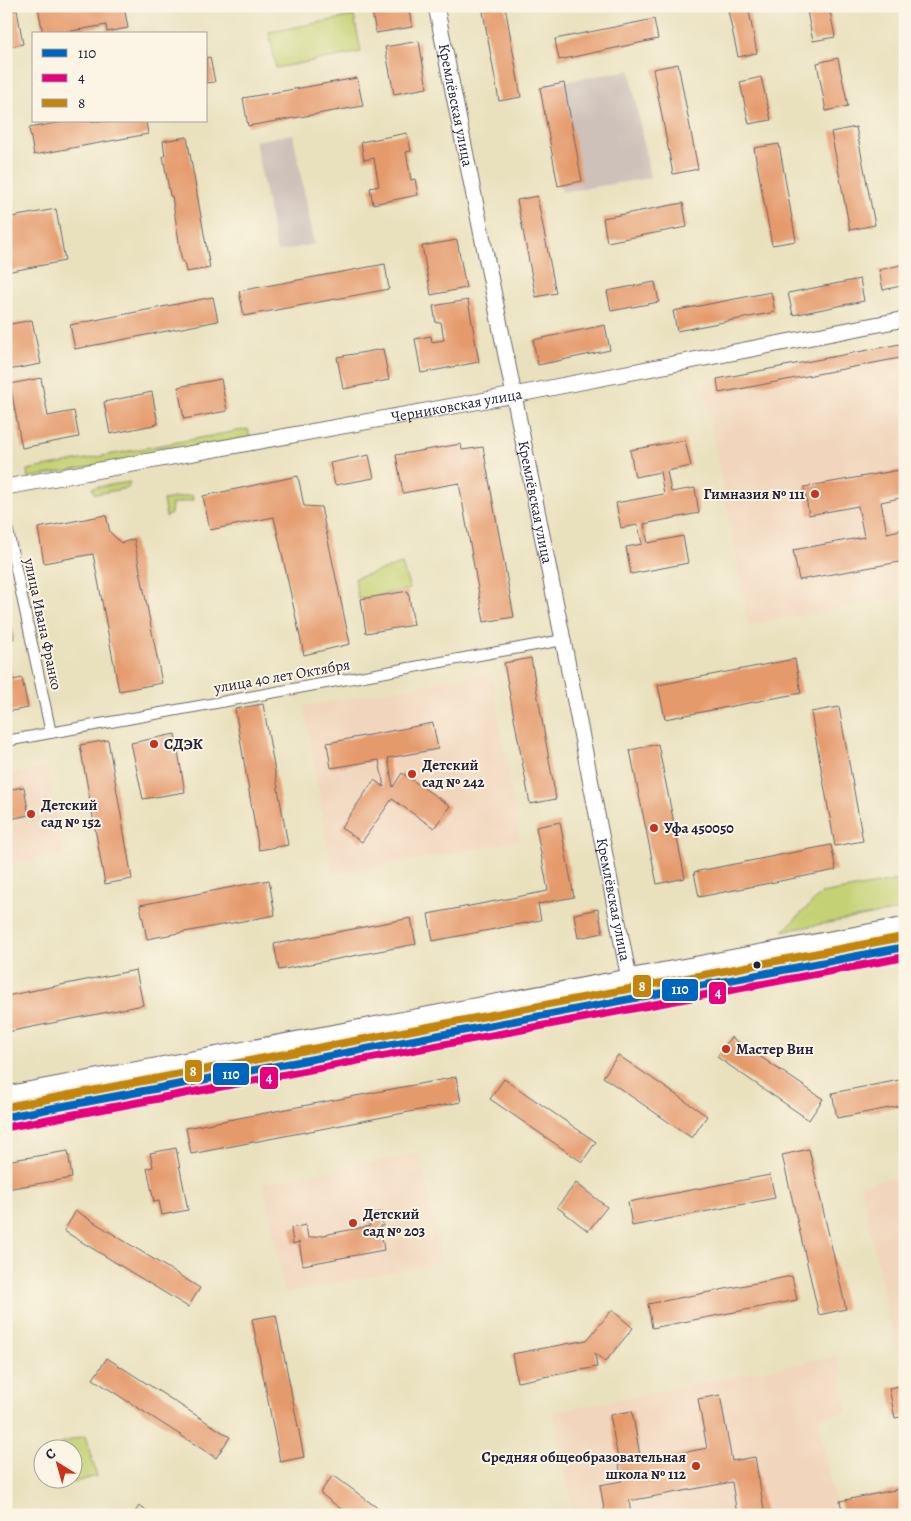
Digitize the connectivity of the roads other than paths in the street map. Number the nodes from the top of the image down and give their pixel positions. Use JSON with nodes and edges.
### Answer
{"nodes":[{"id":1,"x":436,"y":6,"type":"edge"},
{"id":2,"x":905,"y":319,"type":"edge"},
{"id":3,"x":514,"y":395,"type":"junction"},
{"id":4,"x":6,"y":488,"type":"edge"},
{"id":5,"x":6,"y":522,"type":"edge"},
{"id":6,"x":563,"y":640,"type":"junction"},
{"id":7,"x":51,"y":733,"type":"junction"},
{"id":8,"x":6,"y":741,"type":"edge"},
{"id":9,"x":905,"y":925,"type":"edge"},
{"id":10,"x":905,"y":947,"type":"edge"},
{"id":11,"x":629,"y":977,"type":"junction"},
{"id":12,"x":633,"y":998,"type":"junction"},
{"id":13,"x":6,"y":1094,"type":"edge"},
{"id":14,"x":6,"y":1117,"type":"edge"}],
"edges":[{"from":1,"to":3,"type":"street","name":"Кремлёвская улица"},
{"from":2,"to":3,"type":"street","name":"Черниковская улица"},
{"from":3,"to":4,"type":"street","name":"Черниковская улица"},
{"from":3,"to":6,"type":"street","name":"Кремлёвская улица"},
{"from":5,"to":7,"type":"street","name":"улица Ивана Франко"},
{"from":6,"to":7,"type":"street","name":"улица 40 лет Октября"},
{"from":6,"to":11,"type":"street","name":"Кремлёвская улица"},
{"from":7,"to":8,"type":"street","name":"улица 40 лет Октября"},
{"from":9,"to":11,"type":"street"},
{"from":10,"to":12,"type":"street"},
{"from":11,"to":12,"type":"street","name":"Кремлёвская улица"},
{"from":11,"to":13,"type":"street"},
{"from":12,"to":14,"type":"street"}]}
